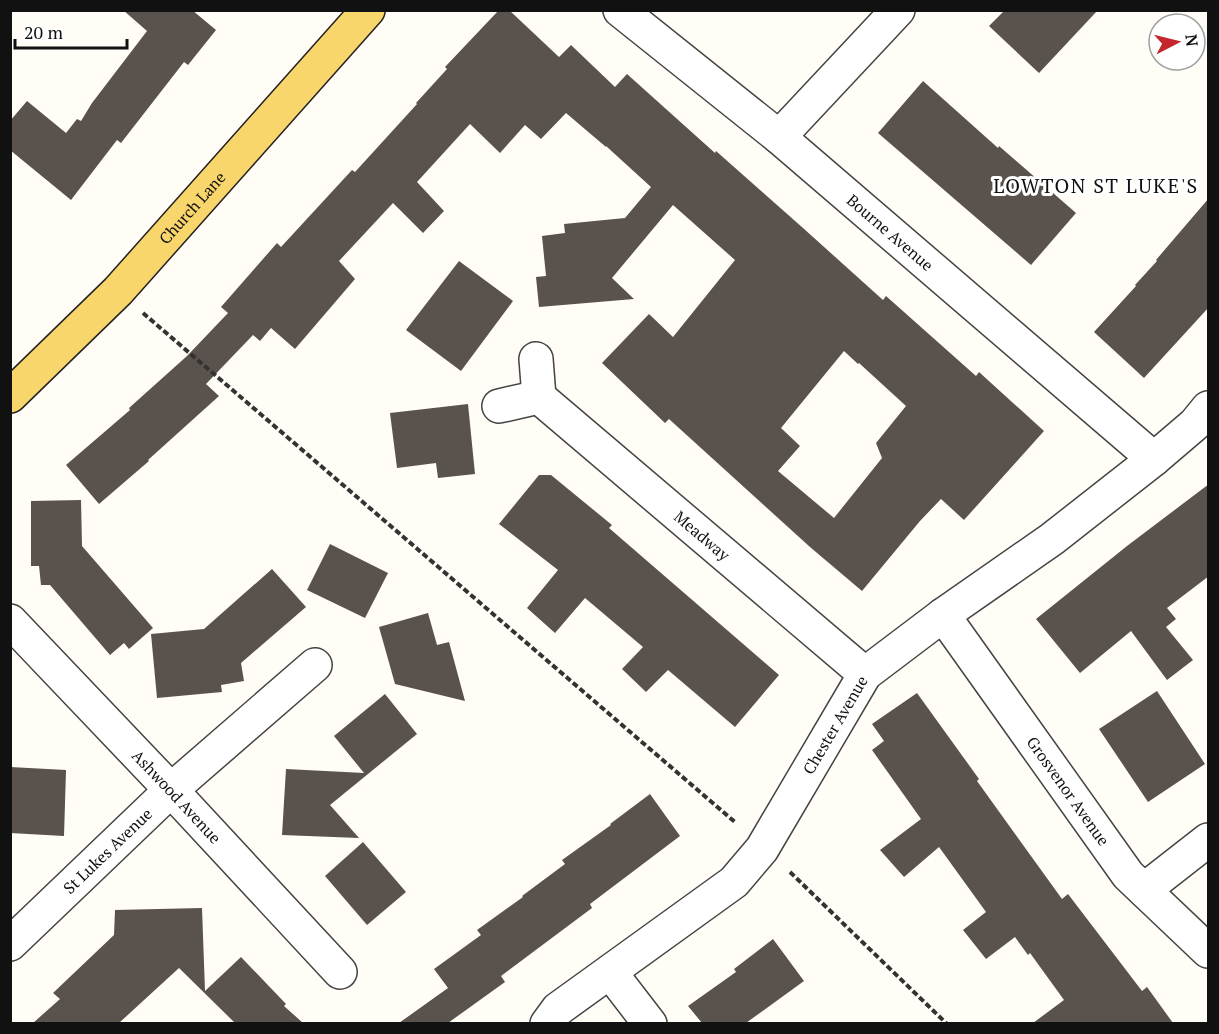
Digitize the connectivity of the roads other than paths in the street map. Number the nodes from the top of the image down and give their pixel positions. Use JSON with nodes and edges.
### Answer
{"nodes":[{"id":1,"x":368,"y":10,"type":"edge"},
{"id":2,"x":620,"y":10,"type":"edge"},
{"id":3,"x":898,"y":10,"type":"edge"},
{"id":4,"x":779,"y":136,"type":"junction"},
{"id":5,"x":536,"y":360,"type":"dead end"},
{"id":6,"x":10,"y":396,"type":"edge"},
{"id":7,"x":539,"y":398,"type":"junction"},
{"id":8,"x":499,"y":406,"type":"dead end"},
{"id":9,"x":1209,"y":408,"type":"edge"},
{"id":10,"x":1154,"y":459,"type":"junction"},
{"id":11,"x":943,"y":615,"type":"junction"},
{"id":12,"x":10,"y":621,"type":"edge"},
{"id":13,"x":315,"y":665,"type":"dead end"},
{"id":14,"x":865,"y":674,"type":"junction"},
{"id":15,"x":171,"y":790,"type":"junction"},
{"id":16,"x":1209,"y":840,"type":"edge"},
{"id":17,"x":1144,"y":890,"type":"junction"},
{"id":18,"x":10,"y":944,"type":"edge"},
{"id":19,"x":1209,"y":951,"type":"edge"},
{"id":20,"x":340,"y":972,"type":"dead end"},
{"id":21,"x":610,"y":972,"type":"junction"},
{"id":22,"x":547,"y":1023,"type":"edge"},
{"id":23,"x":650,"y":1023,"type":"edge"}],
"edges":[{"from":1,"to":6,"type":"main road","name":"Church Lane"},
{"from":2,"to":4,"type":"street","name":"Bourne Avenue"},
{"from":3,"to":4,"type":"street"},
{"from":4,"to":10,"type":"street","name":"Bourne Avenue"},
{"from":5,"to":7,"type":"street"},
{"from":7,"to":8,"type":"street"},
{"from":7,"to":14,"type":"street","name":"Meadway"},
{"from":9,"to":10,"type":"street","name":"Chester Avenue"},
{"from":10,"to":11,"type":"street","name":"Chester Avenue"},
{"from":11,"to":14,"type":"street","name":"Chester Avenue"},
{"from":11,"to":17,"type":"street","name":"Grosvenor Avenue"},
{"from":12,"to":15,"type":"street","name":"Ashwood Avenue"},
{"from":13,"to":15,"type":"street","name":"St Lukes Avenue"},
{"from":14,"to":21,"type":"street","name":"Chester Avenue"},
{"from":15,"to":18,"type":"street","name":"St Lukes Avenue"},
{"from":15,"to":20,"type":"street","name":"Ashwood Avenue"},
{"from":16,"to":17,"type":"street"},
{"from":17,"to":19,"type":"street","name":"Grosvenor Avenue"},
{"from":21,"to":22,"type":"street","name":"Chester Avenue"},
{"from":21,"to":23,"type":"street"}]}
